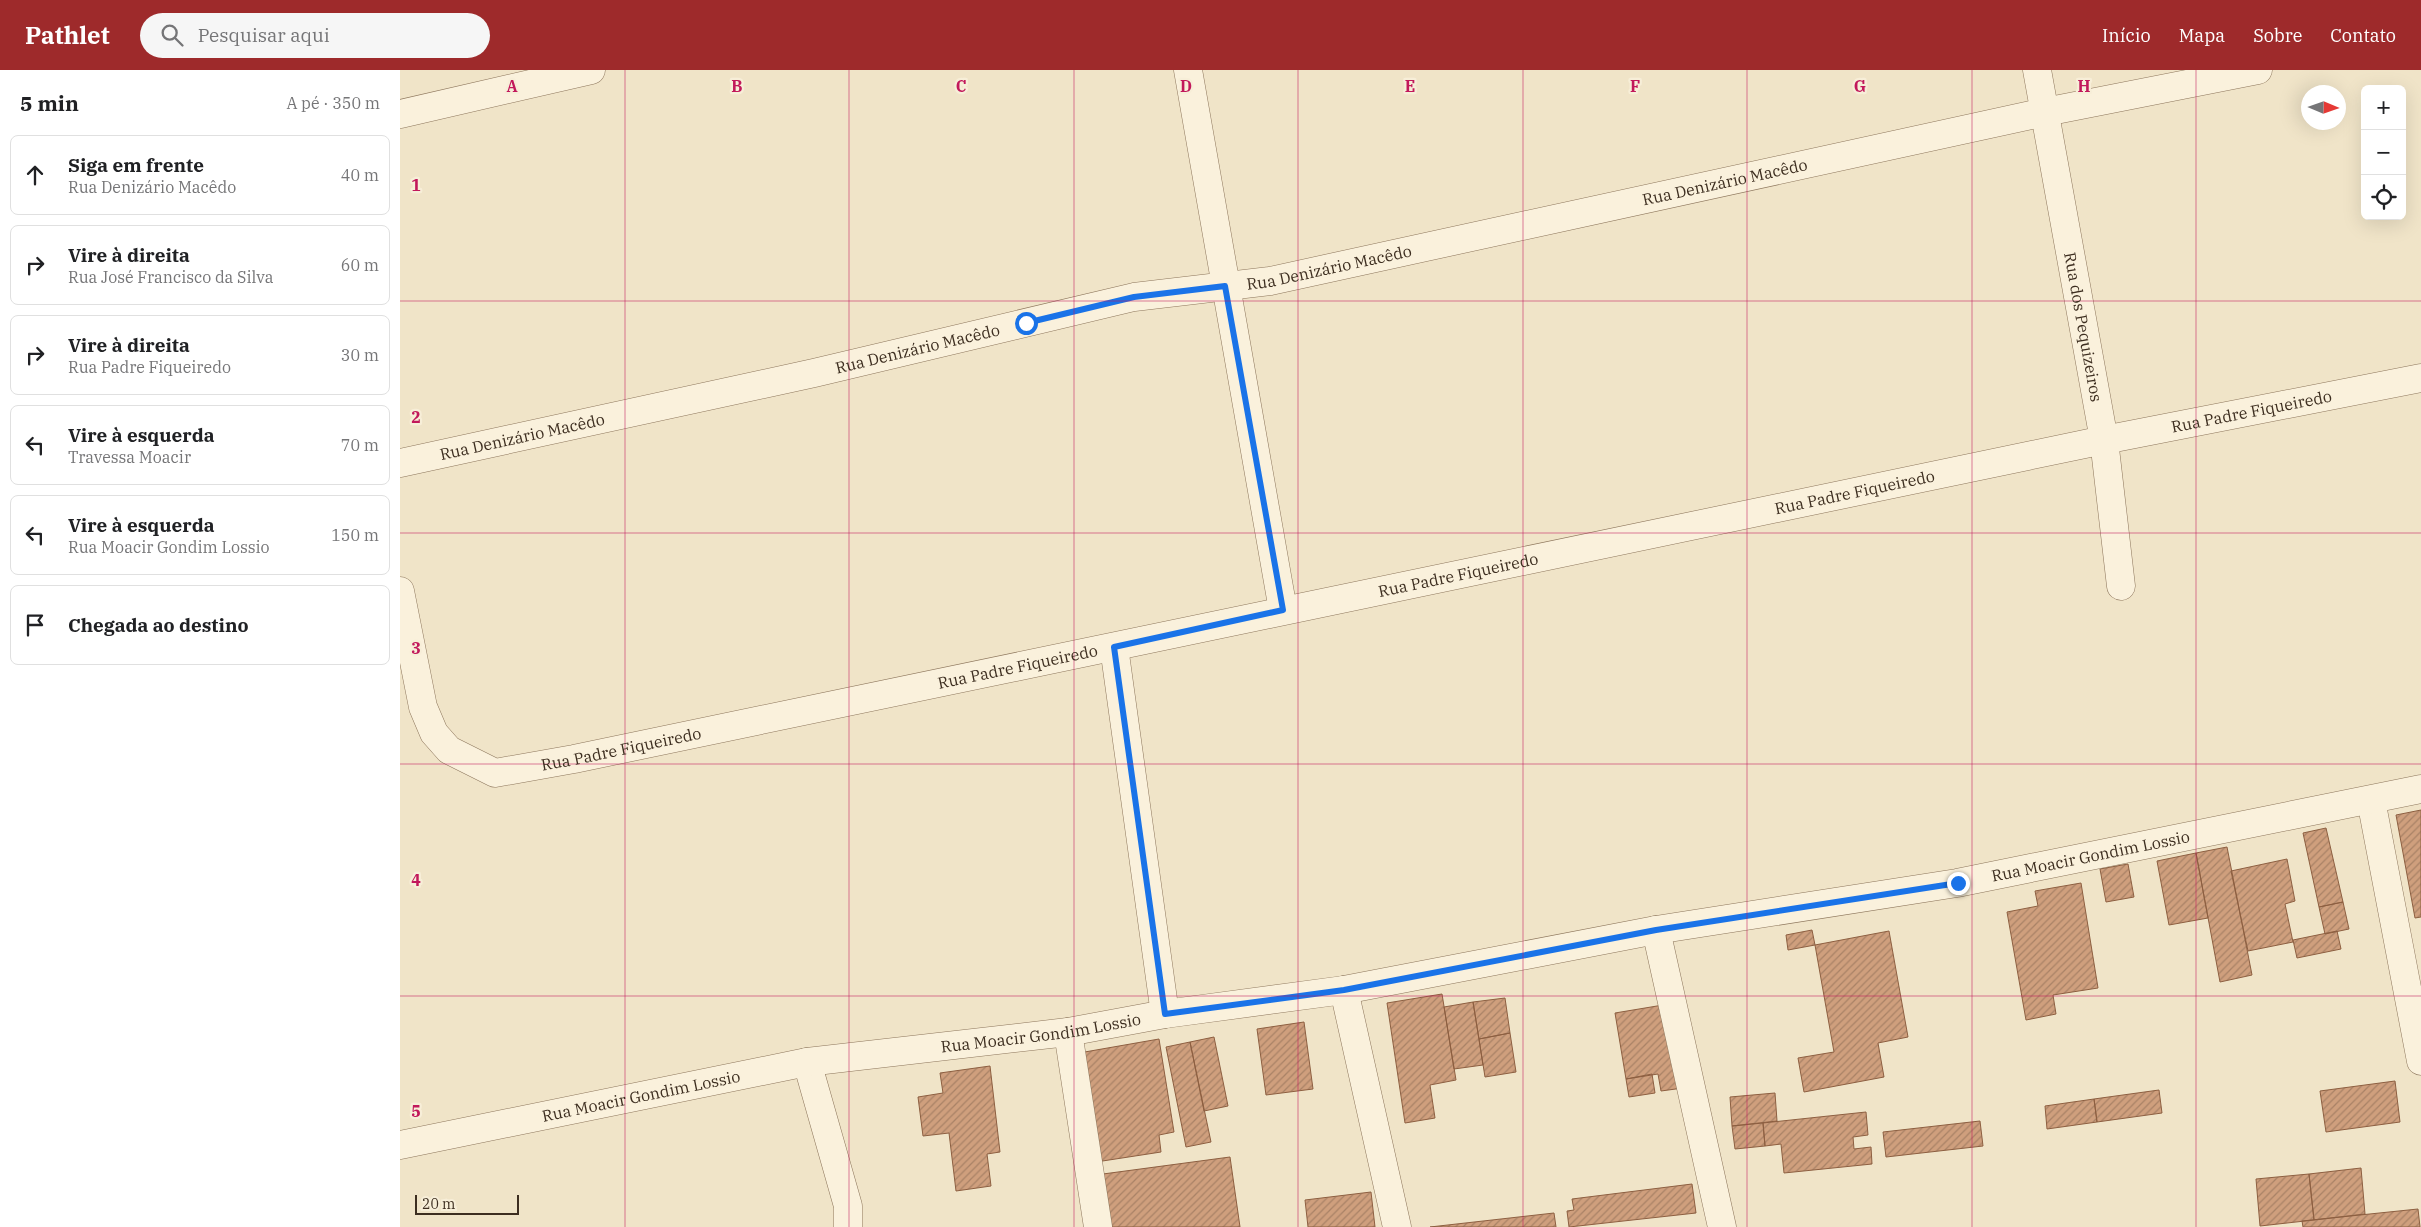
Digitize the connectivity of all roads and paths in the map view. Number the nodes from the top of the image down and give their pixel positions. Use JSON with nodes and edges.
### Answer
{"nodes":[{"id":1,"x":591,"y":70,"type":"edge"},
{"id":2,"x":1188,"y":70,"type":"edge"},
{"id":3,"x":2038,"y":70,"type":"edge"},
{"id":4,"x":2258,"y":70,"type":"edge"},
{"id":5,"x":2045,"y":112,"type":"junction"},
{"id":6,"x":400,"y":114,"type":"edge"},
{"id":7,"x":1225,"y":286,"type":"junction"},
{"id":8,"x":2421,"y":378,"type":"edge"},
{"id":9,"x":2104,"y":440,"type":"junction"},
{"id":10,"x":400,"y":463,"type":"edge"},
{"id":11,"x":2122,"y":586,"type":"dead end"},
{"id":12,"x":400,"y":591,"type":"edge"},
{"id":13,"x":1283,"y":610,"type":"junction"},
{"id":14,"x":1114,"y":647,"type":"junction"},
{"id":15,"x":2421,"y":789,"type":"edge"},
{"id":16,"x":2371,"y":800,"type":"junction"},
{"id":17,"x":1656,"y":930,"type":"junction"},
{"id":18,"x":1344,"y":990,"type":"junction"},
{"id":19,"x":1165,"y":1014,"type":"junction"},
{"id":20,"x":1068,"y":1032,"type":"junction"},
{"id":21,"x":2421,"y":1060,"type":"edge"},
{"id":22,"x":807,"y":1062,"type":"junction"},
{"id":23,"x":400,"y":1145,"type":"edge"},
{"id":24,"x":848,"y":1227,"type":"edge"},
{"id":25,"x":1098,"y":1227,"type":"edge"},
{"id":26,"x":1397,"y":1227,"type":"edge"},
{"id":27,"x":1722,"y":1227,"type":"edge"}],
"edges":[{"from":1,"to":6,"type":"street"},
{"from":2,"to":7,"type":"street"},
{"from":3,"to":5,"type":"street","name":"Rua dos Pequizeiros"},
{"from":4,"to":5,"type":"street","name":"Rua Denizário Macêdo"},
{"from":5,"to":7,"type":"street","name":"Rua Denizário Macêdo"},
{"from":5,"to":9,"type":"street","name":"Rua dos Pequizeiros"},
{"from":7,"to":10,"type":"street","name":"Rua Denizário Macêdo"},
{"from":7,"to":13,"type":"street"},
{"from":8,"to":9,"type":"street","name":"Rua Padre Fiqueiredo"},
{"from":9,"to":11,"type":"street","name":"Rua dos Pequizeiros"},
{"from":9,"to":13,"type":"street","name":"Rua Padre Fiqueiredo"},
{"from":12,"to":14,"type":"street","name":"Rua Padre Fiqueiredo"},
{"from":13,"to":14,"type":"street","name":"Rua Padre Fiqueiredo"},
{"from":14,"to":19,"type":"street"},
{"from":15,"to":16,"type":"street","name":"Rua Moacir Gondim Lossio"},
{"from":16,"to":17,"type":"street","name":"Rua Moacir Gondim Lossio"},
{"from":16,"to":21,"type":"street"},
{"from":17,"to":18,"type":"street","name":"Rua Moacir Gondim Lossio"},
{"from":17,"to":27,"type":"street"},
{"from":18,"to":19,"type":"street","name":"Rua Moacir Gondim Lossio"},
{"from":18,"to":26,"type":"street"},
{"from":19,"to":20,"type":"street","name":"Rua Moacir Gondim Lossio"},
{"from":20,"to":22,"type":"street","name":"Rua Moacir Gondim Lossio"},
{"from":20,"to":25,"type":"street"},
{"from":22,"to":23,"type":"street","name":"Rua Moacir Gondim Lossio"},
{"from":22,"to":24,"type":"street"}]}
